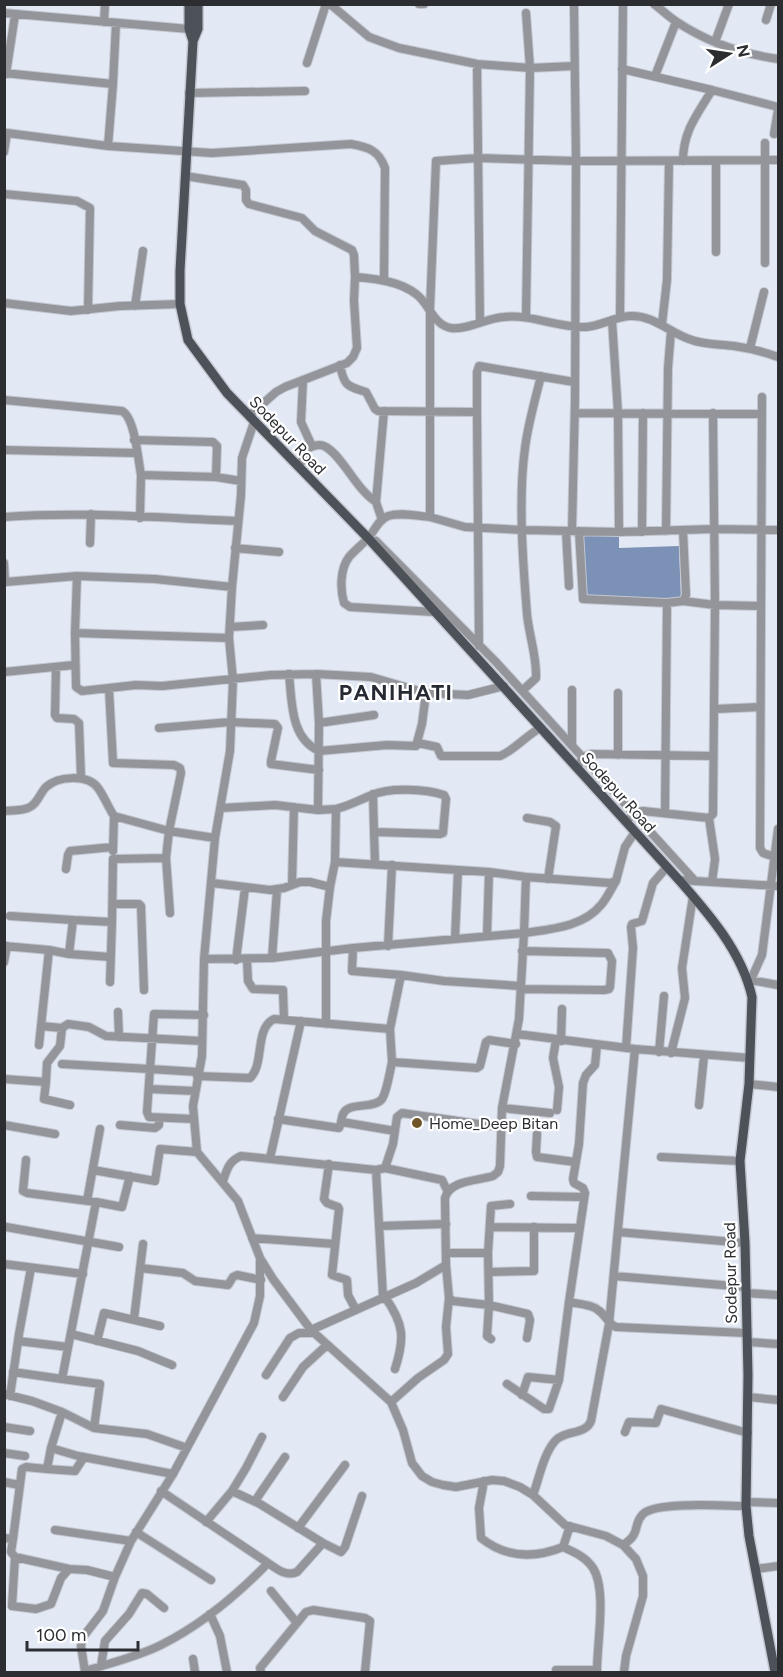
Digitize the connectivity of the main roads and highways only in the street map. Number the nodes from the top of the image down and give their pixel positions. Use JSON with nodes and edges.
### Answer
{"nodes":[{"id":1,"x":189,"y":4,"type":"edge"},
{"id":2,"x":198,"y":4,"type":"edge"},
{"id":3,"x":193,"y":29,"type":"junction"},
{"id":4,"x":775,"y":1672,"type":"edge"}],
"edges":[{"from":1,"to":3,"type":"main road"},
{"from":2,"to":3,"type":"main road","name":"Sodepur Road"},
{"from":3,"to":4,"type":"main road","name":"Sodepur Road"}]}
